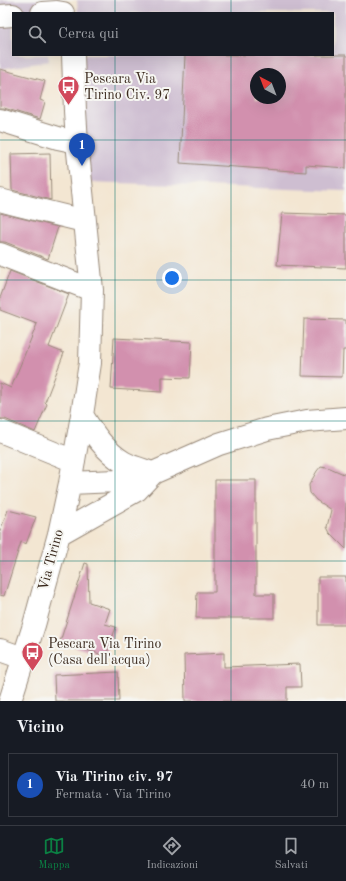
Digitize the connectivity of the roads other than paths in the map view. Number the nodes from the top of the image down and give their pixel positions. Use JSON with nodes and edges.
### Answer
{"nodes":[{"id":1,"x":72,"y":0,"type":"edge"},
{"id":2,"x":72,"y":12,"type":"edge"},
{"id":3,"x":12,"y":15,"type":"edge"},
{"id":4,"x":0,"y":16,"type":"edge"},
{"id":5,"x":73,"y":56,"type":"edge"},
{"id":6,"x":0,"y":120,"type":"edge"},
{"id":7,"x":77,"y":142,"type":"junction"},
{"id":8,"x":0,"y":200,"type":"edge"},
{"id":9,"x":84,"y":221,"type":"junction"},
{"id":10,"x":0,"y":254,"type":"edge"},
{"id":11,"x":92,"y":290,"type":"junction"},
{"id":12,"x":82,"y":415,"type":"junction"},
{"id":13,"x":346,"y":418,"type":"edge"},
{"id":14,"x":0,"y":431,"type":"edge"},
{"id":15,"x":74,"y":461,"type":"junction"},
{"id":16,"x":153,"y":473,"type":"junction"},
{"id":17,"x":70,"y":483,"type":"junction"},
{"id":18,"x":59,"y":534,"type":"junction"},
{"id":19,"x":0,"y":650,"type":"edge"},
{"id":20,"x":23,"y":658,"type":"junction"},
{"id":21,"x":10,"y":701,"type":"edge"}],
"edges":[{"from":1,"to":2,"type":"street"},
{"from":3,"to":4,"type":"street"},
{"from":5,"to":7,"type":"street","name":"Via Tirino"},
{"from":6,"to":7,"type":"street"},
{"from":7,"to":9,"type":"street","name":"Via Tirino"},
{"from":8,"to":9,"type":"street"},
{"from":9,"to":11,"type":"street","name":"Via Tirino"},
{"from":10,"to":11,"type":"street"},
{"from":11,"to":12,"type":"street","name":"Via Tirino"},
{"from":12,"to":15,"type":"street","name":"Via Tirino"},
{"from":12,"to":16,"type":"street"},
{"from":13,"to":16,"type":"street"},
{"from":14,"to":15,"type":"street"},
{"from":15,"to":17,"type":"street","name":"Via Tirino"},
{"from":16,"to":17,"type":"street"},
{"from":16,"to":18,"type":"street"},
{"from":17,"to":18,"type":"street","name":"Via Tirino"},
{"from":18,"to":20,"type":"street","name":"Via Tirino"},
{"from":19,"to":20,"type":"street"},
{"from":20,"to":21,"type":"street","name":"Via Tirino"}]}
